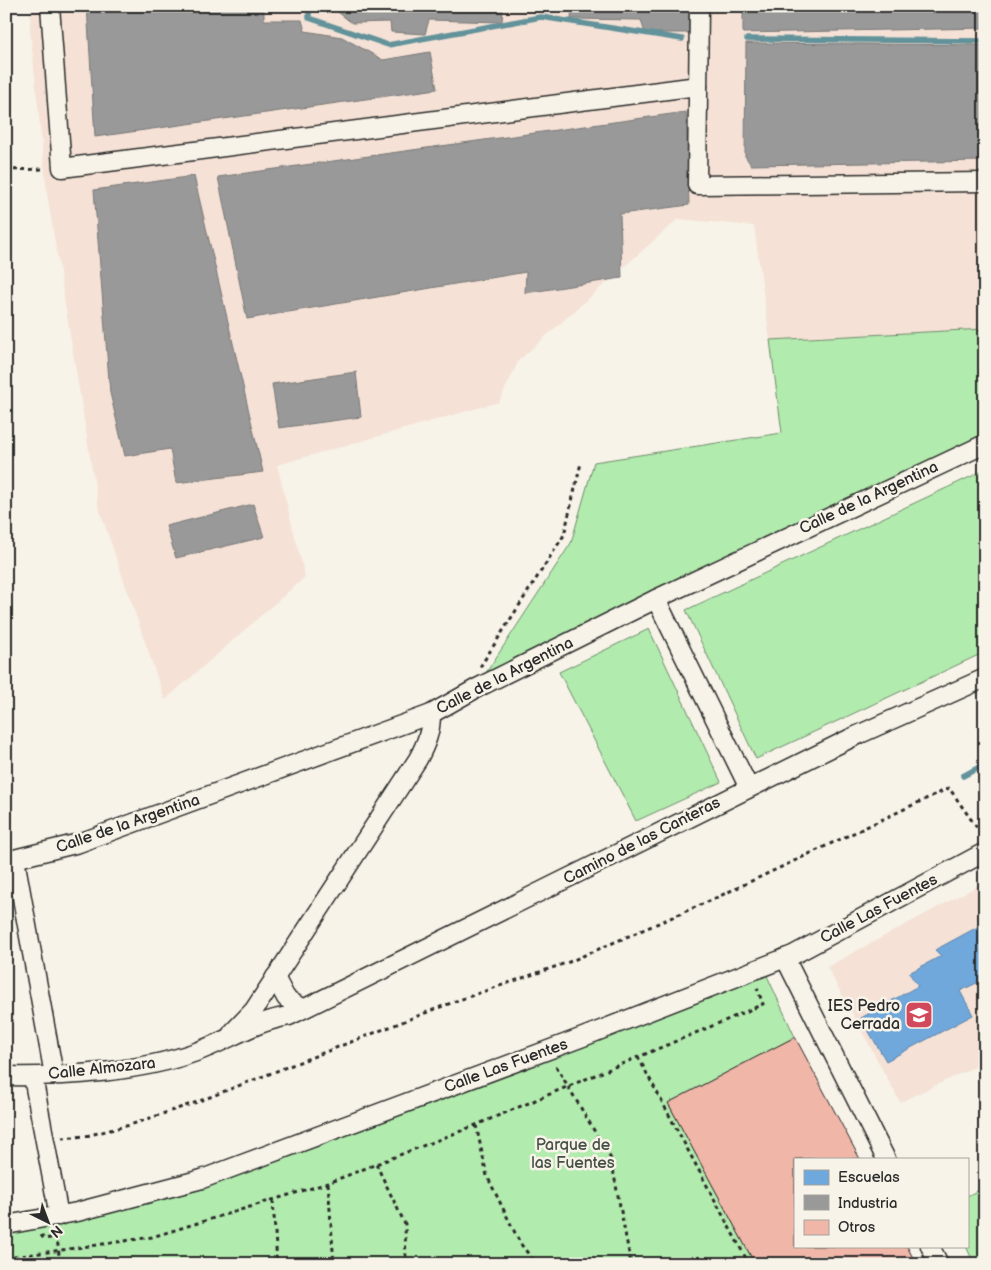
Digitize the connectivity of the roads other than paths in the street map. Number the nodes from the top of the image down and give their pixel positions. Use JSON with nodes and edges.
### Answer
{"nodes":[{"id":1,"x":50,"y":6,"type":"edge"},
{"id":2,"x":699,"y":6,"type":"edge"},
{"id":3,"x":698,"y":86,"type":"junction"},
{"id":4,"x":985,"y":182,"type":"edge"},
{"id":5,"x":985,"y":444,"type":"edge"},
{"id":6,"x":656,"y":599,"type":"junction"},
{"id":7,"x":985,"y":678,"type":"edge"},
{"id":8,"x":431,"y":714,"type":"junction"},
{"id":9,"x":749,"y":788,"type":"junction"},
{"id":10,"x":985,"y":852,"type":"edge"},
{"id":11,"x":10,"y":860,"type":"edge"},
{"id":12,"x":785,"y":958,"type":"junction"},
{"id":13,"x":275,"y":977,"type":"junction"},
{"id":14,"x":264,"y":995,"type":"junction"},
{"id":15,"x":301,"y":1008,"type":"junction"},
{"id":16,"x":283,"y":1017,"type":"junction"},
{"id":17,"x":224,"y":1040,"type":"junction"},
{"id":18,"x":54,"y":1075,"type":"junction"},
{"id":19,"x":6,"y":1076,"type":"edge"},
{"id":20,"x":34,"y":1077,"type":"junction"},
{"id":21,"x":885,"y":1158,"type":"edge"},
{"id":22,"x":59,"y":1216,"type":"junction"},
{"id":23,"x":6,"y":1225,"type":"edge"},
{"id":24,"x":931,"y":1248,"type":"edge"},
{"id":25,"x":939,"y":1264,"type":"edge"}],
"edges":[{"from":1,"to":3,"type":"street"},
{"from":2,"to":3,"type":"street"},
{"from":3,"to":4,"type":"street"},
{"from":5,"to":6,"type":"street","name":"Calle de la Argentina"},
{"from":6,"to":8,"type":"street","name":"Calle de la Argentina"},
{"from":6,"to":9,"type":"street"},
{"from":7,"to":9,"type":"street","name":"Camino de las Canteras"},
{"from":8,"to":11,"type":"street","name":"Calle de la Argentina"},
{"from":8,"to":13,"type":"street"},
{"from":9,"to":15,"type":"street","name":"Camino de las Canteras"},
{"from":10,"to":12,"type":"street","name":"Calle Las Fuentes"},
{"from":11,"to":18,"type":"street"},
{"from":12,"to":21,"type":"street"},
{"from":12,"to":22,"type":"street","name":"Calle Las Fuentes"},
{"from":13,"to":14,"type":"street"},
{"from":13,"to":15,"type":"street"},
{"from":14,"to":16,"type":"street"},
{"from":14,"to":17,"type":"street"},
{"from":15,"to":16,"type":"street","name":"Camino de las Canteras"},
{"from":16,"to":17,"type":"street","name":"Camino de las Canteras"},
{"from":17,"to":18,"type":"street","name":"Calle Almozara"},
{"from":18,"to":20,"type":"street","name":"Calle Almozara"},
{"from":19,"to":20,"type":"street","name":"Calle Almozara"},
{"from":20,"to":22,"type":"street"},
{"from":22,"to":23,"type":"street","name":"Calle Las Fuentes"},
{"from":24,"to":25,"type":"street"}]}
